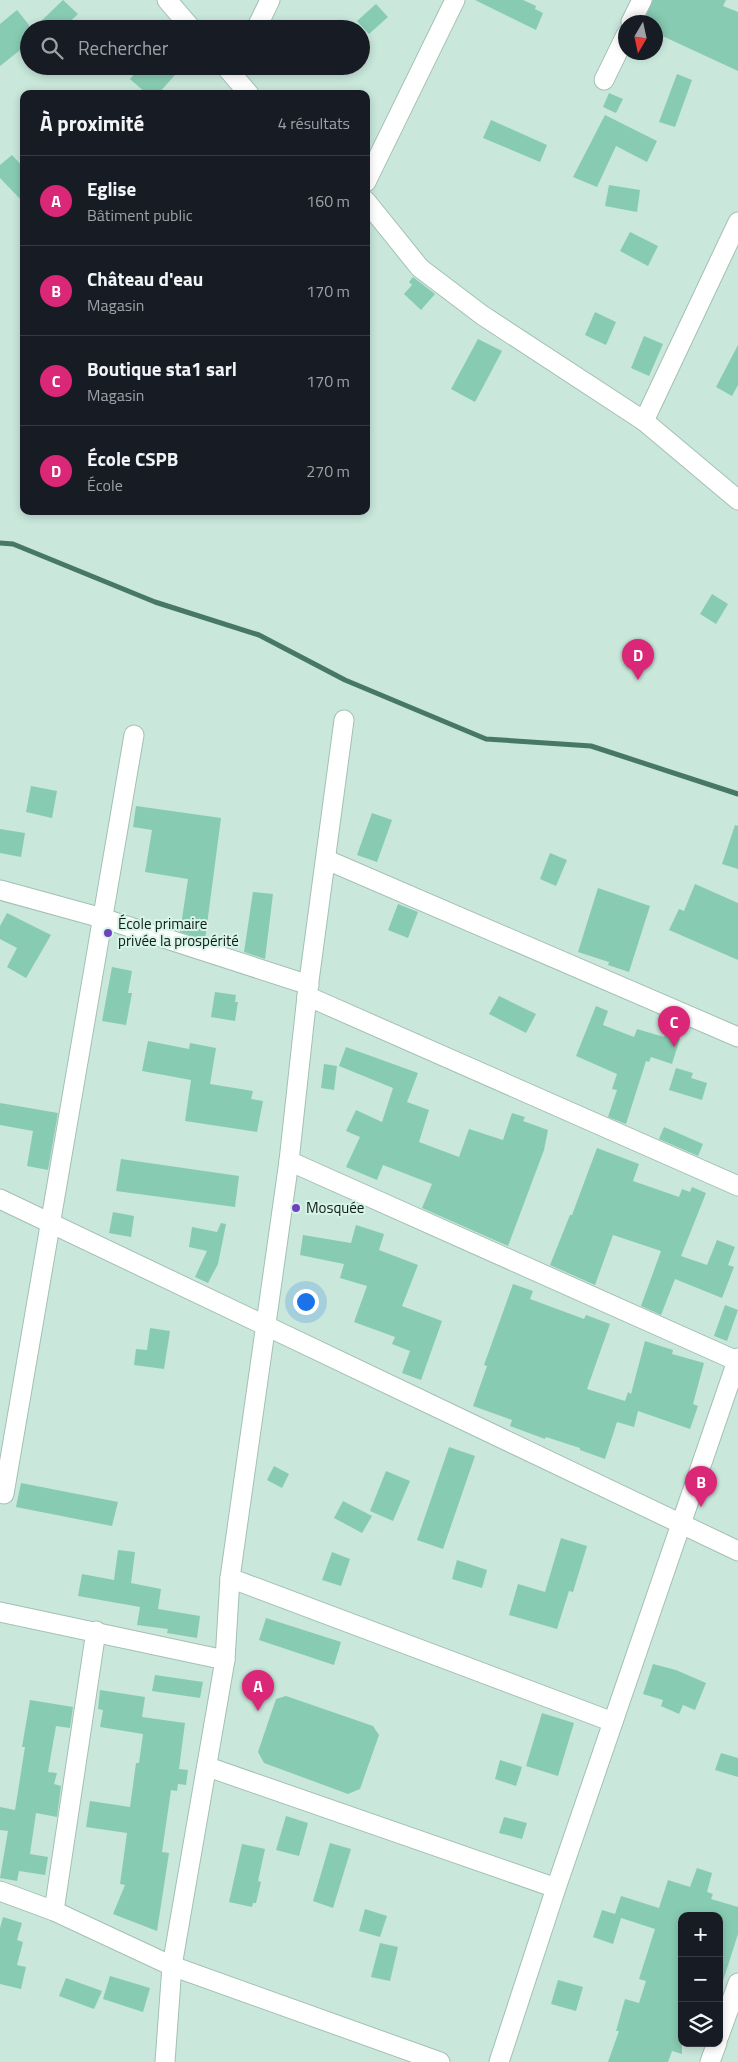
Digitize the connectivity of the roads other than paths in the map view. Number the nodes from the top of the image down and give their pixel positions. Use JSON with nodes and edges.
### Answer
{"nodes":[{"id":1,"x":167,"y":0,"type":"edge"},
{"id":2,"x":270,"y":0,"type":"edge"},
{"id":3,"x":455,"y":0,"type":"edge"},
{"id":4,"x":642,"y":0,"type":"edge"},
{"id":5,"x":634,"y":15,"type":"edge"},
{"id":6,"x":184,"y":20,"type":"edge"},
{"id":7,"x":260,"y":20,"type":"edge"},
{"id":8,"x":618,"y":51,"type":"edge"},
{"id":9,"x":236,"y":75,"type":"edge"},
{"id":10,"x":604,"y":80,"type":"dead end"},
{"id":11,"x":246,"y":90,"type":"edge"},
{"id":12,"x":370,"y":174,"type":"edge"},
{"id":13,"x":370,"y":206,"type":"edge"},
{"id":14,"x":738,"y":222,"type":"edge"},
{"id":15,"x":644,"y":421,"type":"junction"},
{"id":16,"x":738,"y":500,"type":"edge"},
{"id":17,"x":344,"y":720,"type":"dead end"},
{"id":18,"x":134,"y":735,"type":"dead end"},
{"id":19,"x":327,"y":860,"type":"junction"},
{"id":20,"x":0,"y":890,"type":"edge"},
{"id":21,"x":102,"y":918,"type":"junction"},
{"id":22,"x":308,"y":990,"type":"junction"},
{"id":23,"x":738,"y":1037,"type":"edge"},
{"id":24,"x":289,"y":1161,"type":"junction"},
{"id":25,"x":738,"y":1186,"type":"edge"},
{"id":26,"x":0,"y":1199,"type":"edge"},
{"id":27,"x":51,"y":1224,"type":"junction"},
{"id":28,"x":265,"y":1326,"type":"junction"},
{"id":29,"x":738,"y":1360,"type":"edge"},
{"id":30,"x":4,"y":1494,"type":"dead end"},
{"id":31,"x":681,"y":1524,"type":"junction"},
{"id":32,"x":738,"y":1551,"type":"edge"},
{"id":33,"x":230,"y":1578,"type":"junction"},
{"id":34,"x":0,"y":1612,"type":"edge"},
{"id":35,"x":96,"y":1631,"type":"junction"},
{"id":36,"x":225,"y":1660,"type":"junction"},
{"id":37,"x":613,"y":1722,"type":"junction"},
{"id":38,"x":208,"y":1767,"type":"junction"},
{"id":39,"x":556,"y":1888,"type":"junction"},
{"id":40,"x":0,"y":1891,"type":"edge"},
{"id":41,"x":54,"y":1911,"type":"junction"},
{"id":42,"x":172,"y":1966,"type":"junction"},
{"id":43,"x":738,"y":1983,"type":"edge"},
{"id":44,"x":723,"y":2025,"type":"edge"},
{"id":45,"x":716,"y":2047,"type":"edge"},
{"id":46,"x":165,"y":2062,"type":"edge"},
{"id":47,"x":440,"y":2062,"type":"edge"},
{"id":48,"x":499,"y":2062,"type":"edge"},
{"id":49,"x":710,"y":2062,"type":"edge"}],
"edges":[{"from":1,"to":6,"type":"street"},
{"from":2,"to":7,"type":"street"},
{"from":3,"to":12,"type":"street"},
{"from":4,"to":5,"type":"street"},
{"from":8,"to":10,"type":"street"},
{"from":9,"to":11,"type":"street"},
{"from":13,"to":15,"type":"street"},
{"from":14,"to":15,"type":"street"},
{"from":15,"to":16,"type":"street"},
{"from":17,"to":19,"type":"street"},
{"from":18,"to":21,"type":"street"},
{"from":19,"to":22,"type":"street"},
{"from":19,"to":23,"type":"street"},
{"from":20,"to":21,"type":"street"},
{"from":21,"to":22,"type":"street"},
{"from":21,"to":27,"type":"street"},
{"from":22,"to":24,"type":"street"},
{"from":22,"to":25,"type":"street"},
{"from":24,"to":28,"type":"street"},
{"from":24,"to":29,"type":"street"},
{"from":26,"to":27,"type":"street"},
{"from":27,"to":28,"type":"street"},
{"from":27,"to":30,"type":"street"},
{"from":28,"to":31,"type":"street"},
{"from":28,"to":33,"type":"street"},
{"from":29,"to":31,"type":"street"},
{"from":31,"to":32,"type":"street"},
{"from":31,"to":37,"type":"street"},
{"from":33,"to":36,"type":"street"},
{"from":33,"to":37,"type":"street"},
{"from":34,"to":35,"type":"street"},
{"from":35,"to":36,"type":"street"},
{"from":35,"to":41,"type":"street"},
{"from":36,"to":38,"type":"street"},
{"from":37,"to":39,"type":"street"},
{"from":38,"to":39,"type":"street"},
{"from":38,"to":42,"type":"street"},
{"from":39,"to":48,"type":"street"},
{"from":40,"to":41,"type":"street"},
{"from":41,"to":42,"type":"street"},
{"from":42,"to":46,"type":"street"},
{"from":42,"to":47,"type":"street"},
{"from":43,"to":44,"type":"street"},
{"from":45,"to":49,"type":"street"}]}
